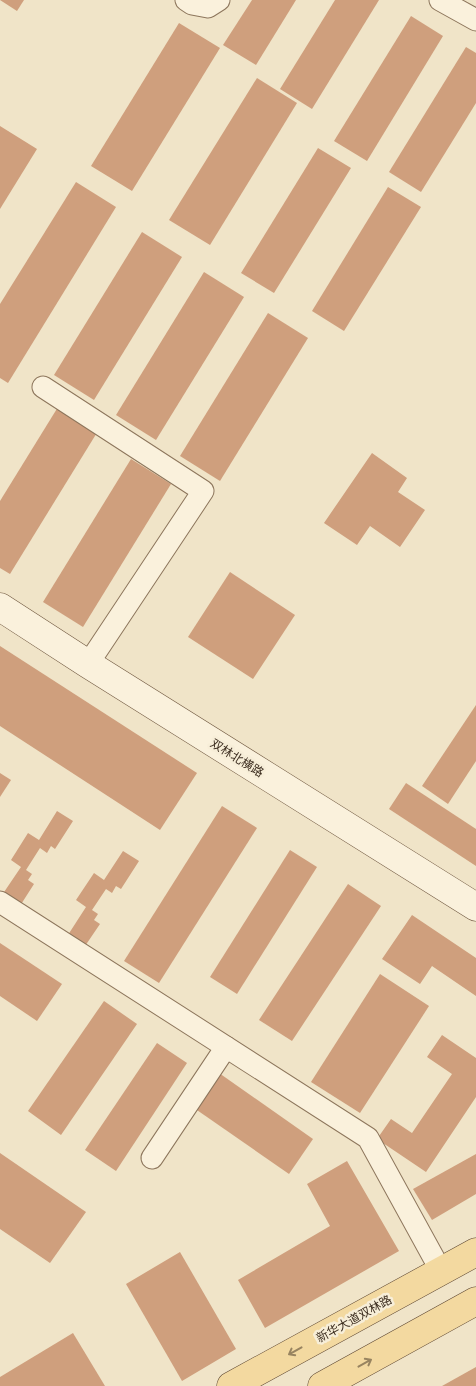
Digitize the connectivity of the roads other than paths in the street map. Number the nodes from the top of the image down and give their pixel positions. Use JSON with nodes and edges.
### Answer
{"nodes":[{"id":1,"x":186,"y":0,"type":"edge"},
{"id":2,"x":219,"y":0,"type":"edge"},
{"id":3,"x":440,"y":0,"type":"edge"},
{"id":4,"x":476,"y":20,"type":"edge"},
{"id":5,"x":43,"y":387,"type":"dead end"},
{"id":6,"x":0,"y":607,"type":"edge"},
{"id":7,"x":88,"y":664,"type":"junction"},
{"id":8,"x":0,"y":902,"type":"edge"},
{"id":9,"x":476,"y":907,"type":"edge"},
{"id":10,"x":226,"y":1047,"type":"junction"},
{"id":11,"x":152,"y":1158,"type":"dead end"},
{"id":12,"x":476,"y":1252,"type":"edge"},
{"id":13,"x":441,"y":1271,"type":"junction"},
{"id":14,"x":476,"y":1302,"type":"edge"},
{"id":15,"x":232,"y":1386,"type":"edge"},
{"id":16,"x":322,"y":1386,"type":"edge"}],
"edges":[{"from":1,"to":2,"type":"street"},
{"from":3,"to":4,"type":"street"},
{"from":5,"to":7,"type":"street"},
{"from":6,"to":7,"type":"street","name":"双林北横路"},
{"from":7,"to":9,"type":"street","name":"双林北横路"},
{"from":8,"to":10,"type":"street"},
{"from":10,"to":11,"type":"street"},
{"from":10,"to":13,"type":"street"},
{"from":12,"to":13,"type":"main road","name":"新华大道双林路"},
{"from":13,"to":15,"type":"main road","name":"新华大道双林路","one_way":true},
{"from":16,"to":14,"type":"main road","one_way":true}]}
